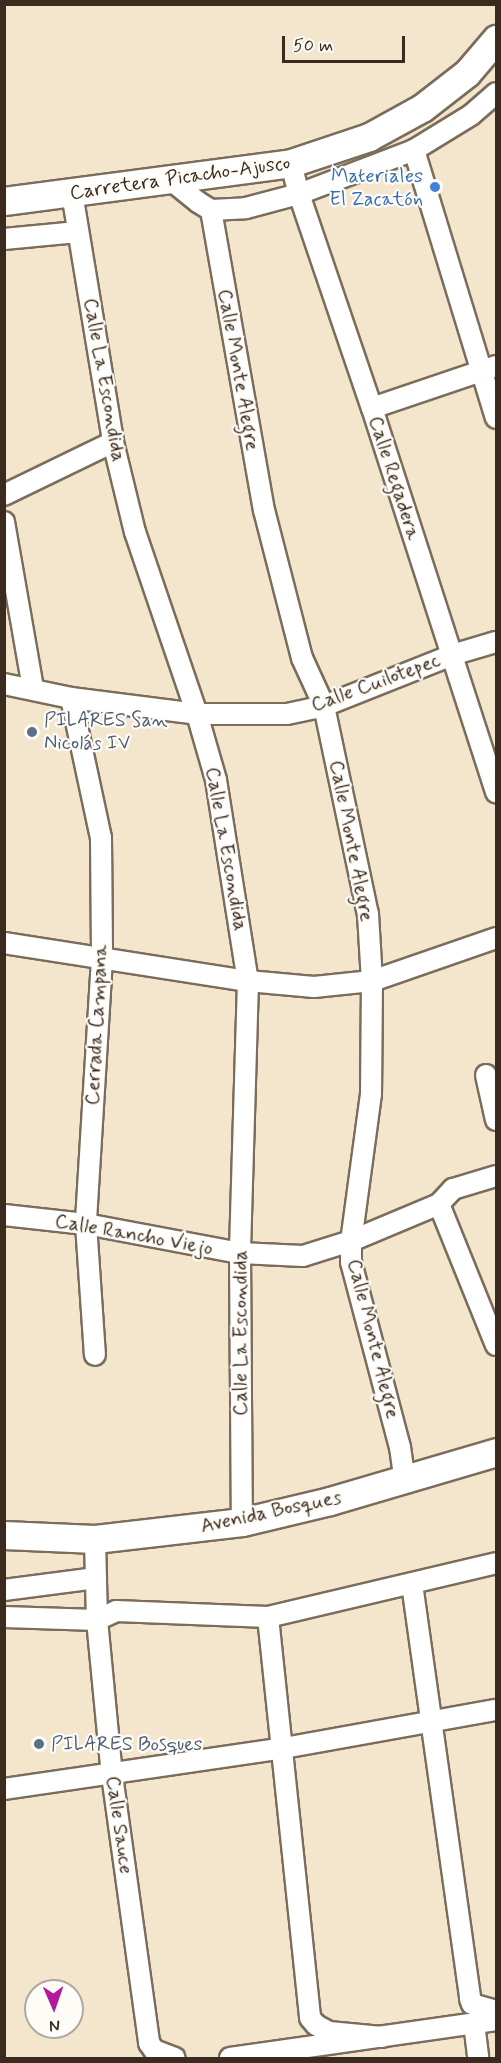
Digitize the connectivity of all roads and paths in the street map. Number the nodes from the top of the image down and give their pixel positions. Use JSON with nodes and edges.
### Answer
{"nodes":[{"id":1,"x":496,"y":39,"type":"edge"},
{"id":2,"x":496,"y":93,"type":"edge"},
{"id":3,"x":414,"y":150,"type":"junction"},
{"id":4,"x":291,"y":164,"type":"junction"},
{"id":5,"x":172,"y":181,"type":"junction"},
{"id":6,"x":72,"y":193,"type":"junction"},
{"id":7,"x":299,"y":194,"type":"junction"},
{"id":8,"x":4,"y":201,"type":"edge"},
{"id":9,"x":212,"y":210,"type":"junction"},
{"id":10,"x":78,"y":232,"type":"junction"},
{"id":11,"x":4,"y":239,"type":"edge"},
{"id":12,"x":489,"y":369,"type":"edge"},
{"id":13,"x":372,"y":408,"type":"junction"},
{"id":14,"x":496,"y":418,"type":"edge"},
{"id":15,"x":113,"y":442,"type":"junction"},
{"id":16,"x":4,"y":495,"type":"edge"},
{"id":17,"x":4,"y":522,"type":"edge"},
{"id":18,"x":496,"y":642,"type":"edge"},
{"id":19,"x":452,"y":655,"type":"junction"},
{"id":20,"x":4,"y":684,"type":"edge"},
{"id":21,"x":33,"y":689,"type":"junction"},
{"id":22,"x":71,"y":698,"type":"junction"},
{"id":23,"x":324,"y":706,"type":"junction"},
{"id":24,"x":197,"y":714,"type":"junction"},
{"id":25,"x":496,"y":793,"type":"edge"},
{"id":26,"x":496,"y":938,"type":"edge"},
{"id":27,"x":4,"y":943,"type":"edge"},
{"id":28,"x":102,"y":959,"type":"junction"},
{"id":29,"x":248,"y":981,"type":"junction"},
{"id":30,"x":372,"y":981,"type":"junction"},
{"id":31,"x":486,"y":1075,"type":"dead end"},
{"id":32,"x":496,"y":1114,"type":"edge"},
{"id":33,"x":496,"y":1176,"type":"edge"},
{"id":34,"x":439,"y":1204,"type":"junction"},
{"id":35,"x":4,"y":1215,"type":"edge"},
{"id":36,"x":86,"y":1224,"type":"junction"},
{"id":37,"x":351,"y":1241,"type":"junction"},
{"id":38,"x":240,"y":1253,"type":"junction"},
{"id":39,"x":496,"y":1345,"type":"edge"},
{"id":40,"x":95,"y":1355,"type":"dead end"},
{"id":41,"x":496,"y":1452,"type":"edge"},
{"id":42,"x":405,"y":1480,"type":"junction"},
{"id":43,"x":242,"y":1522,"type":"junction"},
{"id":44,"x":4,"y":1535,"type":"edge"},
{"id":45,"x":95,"y":1539,"type":"junction"},
{"id":46,"x":496,"y":1563,"type":"edge"},
{"id":47,"x":96,"y":1578,"type":"junction"},
{"id":48,"x":412,"y":1584,"type":"junction"},
{"id":49,"x":4,"y":1590,"type":"edge"},
{"id":50,"x":4,"y":1617,"type":"edge"},
{"id":51,"x":268,"y":1617,"type":"junction"},
{"id":52,"x":97,"y":1620,"type":"junction"},
{"id":53,"x":496,"y":1710,"type":"edge"},
{"id":54,"x":430,"y":1722,"type":"junction"},
{"id":55,"x":284,"y":1748,"type":"junction"},
{"id":56,"x":112,"y":1775,"type":"junction"},
{"id":57,"x":4,"y":1789,"type":"edge"},
{"id":58,"x":496,"y":2011,"type":"edge"},
{"id":59,"x":496,"y":2020,"type":"edge"},
{"id":60,"x":474,"y":2023,"type":"junction"},
{"id":61,"x":382,"y":2037,"type":"junction"},
{"id":62,"x":176,"y":2058,"type":"edge"},
{"id":63,"x":230,"y":2058,"type":"edge"},
{"id":64,"x":478,"y":2058,"type":"edge"}],
"edges":[{"from":1,"to":4,"type":"main road","name":"Carretera Picacho-Ajusco"},
{"from":2,"to":3,"type":"street"},
{"from":3,"to":7,"type":"street"},
{"from":3,"to":12,"type":"street"},
{"from":4,"to":5,"type":"main road","name":"Carretera Picacho-Ajusco"},
{"from":4,"to":7,"type":"street","name":"Calle Regadera"},
{"from":5,"to":6,"type":"main road","name":"Carretera Picacho-Ajusco"},
{"from":5,"to":9,"type":"street"},
{"from":6,"to":8,"type":"main road","name":"Carretera Picacho-Ajusco"},
{"from":6,"to":10,"type":"street","name":"Calle La Escondida"},
{"from":7,"to":9,"type":"street"},
{"from":7,"to":13,"type":"street","name":"Calle Regadera"},
{"from":9,"to":23,"type":"street","name":"Calle Monte Alegre"},
{"from":10,"to":11,"type":"street"},
{"from":10,"to":15,"type":"street","name":"Calle La Escondida"},
{"from":12,"to":13,"type":"street"},
{"from":12,"to":14,"type":"street"},
{"from":13,"to":19,"type":"street","name":"Calle Regadera"},
{"from":15,"to":16,"type":"street"},
{"from":15,"to":24,"type":"street","name":"Calle La Escondida"},
{"from":17,"to":21,"type":"street"},
{"from":18,"to":19,"type":"street","name":"Calle Cuilotepec"},
{"from":19,"to":23,"type":"street","name":"Calle Cuilotepec"},
{"from":19,"to":25,"type":"street","name":"Calle Regadera"},
{"from":20,"to":21,"type":"street","name":"Calle Cuilotepec"},
{"from":21,"to":22,"type":"street","name":"Calle Cuilotepec"},
{"from":22,"to":24,"type":"street","name":"Calle Cuilotepec"},
{"from":22,"to":28,"type":"street","name":"Cerrada Campana"},
{"from":23,"to":24,"type":"street","name":"Calle Cuilotepec"},
{"from":23,"to":30,"type":"street","name":"Calle Monte Alegre"},
{"from":24,"to":29,"type":"street","name":"Calle La Escondida"},
{"from":26,"to":30,"type":"street"},
{"from":27,"to":28,"type":"street"},
{"from":28,"to":29,"type":"street"},
{"from":28,"to":36,"type":"street","name":"Cerrada Campana"},
{"from":29,"to":30,"type":"street"},
{"from":29,"to":38,"type":"street","name":"Calle La Escondida"},
{"from":30,"to":37,"type":"street","name":"Calle Monte Alegre"},
{"from":31,"to":32,"type":"street"},
{"from":33,"to":34,"type":"street","name":"Calle Rancho Viejo"},
{"from":34,"to":37,"type":"street","name":"Calle Rancho Viejo"},
{"from":34,"to":39,"type":"street"},
{"from":35,"to":36,"type":"street","name":"Calle Rancho Viejo"},
{"from":36,"to":38,"type":"street","name":"Calle Rancho Viejo"},
{"from":36,"to":40,"type":"street","name":"Cerrada Campana"},
{"from":37,"to":38,"type":"street","name":"Calle Rancho Viejo"},
{"from":37,"to":42,"type":"street","name":"Calle Monte Alegre"},
{"from":38,"to":43,"type":"street","name":"Calle La Escondida"},
{"from":41,"to":42,"type":"main road","name":"Avenida Bosques"},
{"from":42,"to":43,"type":"main road","name":"Avenida Bosques"},
{"from":43,"to":45,"type":"main road","name":"Avenida Bosques"},
{"from":44,"to":45,"type":"main road","name":"Avenida Bosques"},
{"from":45,"to":47,"type":"street","name":"Calle Sauce"},
{"from":46,"to":48,"type":"street"},
{"from":47,"to":49,"type":"street"},
{"from":47,"to":52,"type":"street","name":"Calle Sauce"},
{"from":48,"to":51,"type":"street"},
{"from":48,"to":54,"type":"street"},
{"from":50,"to":52,"type":"street"},
{"from":51,"to":52,"type":"street"},
{"from":51,"to":55,"type":"street"},
{"from":52,"to":56,"type":"street","name":"Calle Sauce"},
{"from":53,"to":54,"type":"street"},
{"from":54,"to":55,"type":"street"},
{"from":54,"to":58,"type":"street"},
{"from":55,"to":56,"type":"street"},
{"from":55,"to":61,"type":"street"},
{"from":56,"to":57,"type":"street"},
{"from":56,"to":62,"type":"street","name":"Calle Sauce"},
{"from":59,"to":60,"type":"street"},
{"from":60,"to":61,"type":"street"},
{"from":60,"to":64,"type":"street"},
{"from":61,"to":63,"type":"street"}]}
